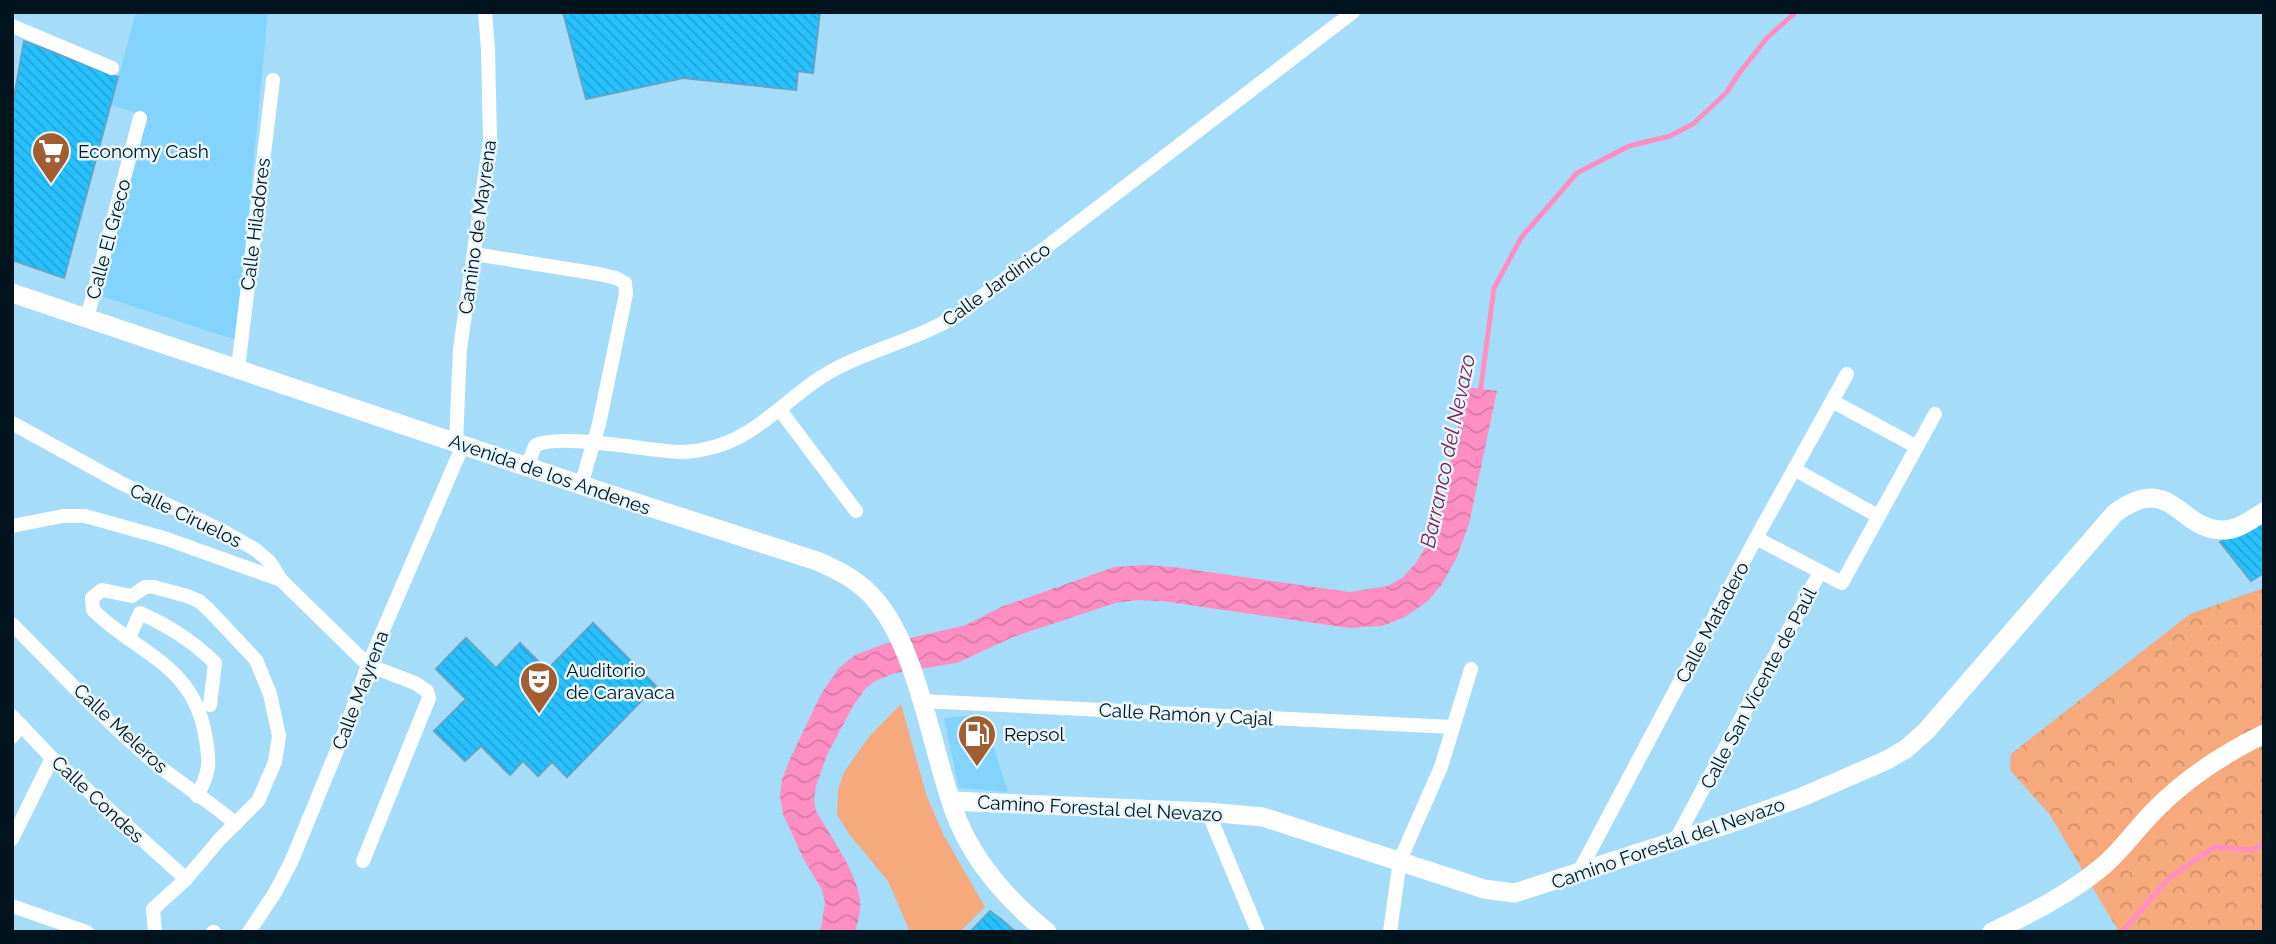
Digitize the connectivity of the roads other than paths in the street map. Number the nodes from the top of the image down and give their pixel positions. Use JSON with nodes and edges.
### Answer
{"nodes":[{"id":1,"x":485,"y":12,"type":"edge"},
{"id":2,"x":1353,"y":12,"type":"edge"},
{"id":3,"x":12,"y":26,"type":"edge"},
{"id":4,"x":112,"y":68,"type":"dead end"},
{"id":5,"x":273,"y":80,"type":"dead end"},
{"id":6,"x":140,"y":118,"type":"dead end"},
{"id":7,"x":474,"y":254,"type":"junction"},
{"id":8,"x":12,"y":293,"type":"edge"},
{"id":9,"x":87,"y":318,"type":"junction"},
{"id":10,"x":238,"y":368,"type":"junction"},
{"id":11,"x":1847,"y":374,"type":"dead end"},
{"id":12,"x":1832,"y":401,"type":"junction"},
{"id":13,"x":780,"y":410,"type":"junction"},
{"id":14,"x":1935,"y":414,"type":"dead end"},
{"id":15,"x":12,"y":423,"type":"edge"},
{"id":16,"x":460,"y":443,"type":"junction"},
{"id":17,"x":594,"y":443,"type":"junction"},
{"id":18,"x":1917,"y":447,"type":"junction"},
{"id":19,"x":527,"y":467,"type":"junction"},
{"id":20,"x":1794,"y":469,"type":"junction"},
{"id":21,"x":581,"y":485,"type":"junction"},
{"id":22,"x":856,"y":511,"type":"dead end"},
{"id":23,"x":2264,"y":512,"type":"edge"},
{"id":24,"x":1878,"y":516,"type":"junction"},
{"id":25,"x":12,"y":526,"type":"edge"},
{"id":26,"x":1756,"y":538,"type":"junction"},
{"id":27,"x":265,"y":558,"type":"junction"},
{"id":28,"x":255,"y":569,"type":"junction"},
{"id":29,"x":1820,"y":572,"type":"junction"},
{"id":30,"x":281,"y":580,"type":"junction"},
{"id":31,"x":12,"y":624,"type":"edge"},
{"id":32,"x":129,"y":638,"type":"junction"},
{"id":33,"x":368,"y":665,"type":"junction"},
{"id":34,"x":1471,"y":669,"type":"dead end"},
{"id":35,"x":919,"y":694,"type":"junction"},
{"id":36,"x":211,"y":705,"type":"dead end"},
{"id":37,"x":17,"y":720,"type":"edge"},
{"id":38,"x":1452,"y":727,"type":"junction"},
{"id":39,"x":2264,"y":734,"type":"edge"},
{"id":40,"x":12,"y":737,"type":"edge"},
{"id":41,"x":52,"y":758,"type":"junction"},
{"id":42,"x":197,"y":796,"type":"junction"},
{"id":43,"x":951,"y":801,"type":"junction"},
{"id":44,"x":1208,"y":812,"type":"junction"},
{"id":45,"x":236,"y":824,"type":"junction"},
{"id":46,"x":12,"y":839,"type":"edge"},
{"id":47,"x":1675,"y":841,"type":"junction"},
{"id":48,"x":1400,"y":860,"type":"junction"},
{"id":49,"x":363,"y":861,"type":"dead end"},
{"id":50,"x":1579,"y":872,"type":"junction"},
{"id":51,"x":186,"y":880,"type":"junction"},
{"id":52,"x":12,"y":906,"type":"edge"},
{"id":53,"x":87,"y":932,"type":"edge"},
{"id":54,"x":155,"y":932,"type":"edge"},
{"id":55,"x":249,"y":932,"type":"edge"},
{"id":56,"x":1047,"y":932,"type":"edge"},
{"id":57,"x":1258,"y":932,"type":"edge"},
{"id":58,"x":1390,"y":932,"type":"edge"},
{"id":59,"x":1992,"y":932,"type":"edge"}],
"edges":[{"from":1,"to":7,"type":"street","name":"Camino de Mayrena"},
{"from":2,"to":13,"type":"street","name":"Calle Jardinico"},
{"from":3,"to":4,"type":"street"},
{"from":5,"to":10,"type":"street","name":"Calle Hiladores"},
{"from":6,"to":9,"type":"street","name":"Calle El Greco"},
{"from":7,"to":16,"type":"street","name":"Camino de Mayrena"},
{"from":7,"to":17,"type":"street"},
{"from":8,"to":9,"type":"main road","name":"Avenida de los Andenes"},
{"from":9,"to":10,"type":"main road","name":"Avenida de los Andenes"},
{"from":10,"to":16,"type":"main road","name":"Avenida de los Andenes"},
{"from":11,"to":12,"type":"street","name":"Calle Matadero"},
{"from":12,"to":18,"type":"street"},
{"from":12,"to":20,"type":"street","name":"Calle Matadero"},
{"from":13,"to":17,"type":"street","name":"Calle Jardinico"},
{"from":13,"to":22,"type":"street"},
{"from":14,"to":18,"type":"street"},
{"from":15,"to":27,"type":"street","name":"Calle Ciruelos"},
{"from":16,"to":19,"type":"main road","name":"Avenida de los Andenes"},
{"from":16,"to":33,"type":"street","name":"Calle Mayrena"},
{"from":17,"to":19,"type":"street","name":"Calle Jardinico"},
{"from":17,"to":21,"type":"street"},
{"from":18,"to":24,"type":"street"},
{"from":19,"to":21,"type":"main road","name":"Avenida de los Andenes"},
{"from":20,"to":24,"type":"street"},
{"from":20,"to":26,"type":"street","name":"Calle Matadero"},
{"from":21,"to":35,"type":"main road","name":"Avenida de los Andenes"},
{"from":23,"to":47,"type":"main road","name":"Camino Forestal del Nevazo"},
{"from":24,"to":29,"type":"street"},
{"from":25,"to":28,"type":"street"},
{"from":26,"to":29,"type":"street"},
{"from":26,"to":50,"type":"street","name":"Calle Matadero"},
{"from":27,"to":28,"type":"street"},
{"from":27,"to":30,"type":"street","name":"Calle Ciruelos"},
{"from":28,"to":30,"type":"street"},
{"from":29,"to":47,"type":"street","name":"Calle San Vicente de Paúl"},
{"from":30,"to":33,"type":"street","name":"Calle Ciruelos"},
{"from":31,"to":42,"type":"street","name":"Calle Meleros"},
{"from":32,"to":36,"type":"street"},
{"from":32,"to":42,"type":"street"},
{"from":32,"to":45,"type":"street"},
{"from":33,"to":49,"type":"street"},
{"from":33,"to":55,"type":"street","name":"Calle Mayrena"},
{"from":34,"to":38,"type":"street"},
{"from":35,"to":38,"type":"street","name":"Calle Ramón y Cajal"},
{"from":35,"to":43,"type":"main road","name":"Avenida de los Andenes"},
{"from":37,"to":40,"type":"street"},
{"from":37,"to":41,"type":"street","name":"Calle Condes"},
{"from":38,"to":48,"type":"street"},
{"from":39,"to":59,"type":"main road"},
{"from":41,"to":46,"type":"street"},
{"from":41,"to":51,"type":"street","name":"Calle Condes"},
{"from":42,"to":45,"type":"street","name":"Calle Meleros"},
{"from":43,"to":44,"type":"main road","name":"Camino Forestal del Nevazo"},
{"from":43,"to":56,"type":"main road","name":"Avenida de los Andenes"},
{"from":44,"to":48,"type":"main road","name":"Camino Forestal del Nevazo"},
{"from":44,"to":57,"type":"street"},
{"from":45,"to":51,"type":"street"},
{"from":47,"to":50,"type":"main road","name":"Camino Forestal del Nevazo"},
{"from":48,"to":50,"type":"main road","name":"Camino Forestal del Nevazo"},
{"from":48,"to":58,"type":"street"},
{"from":51,"to":54,"type":"street"},
{"from":52,"to":53,"type":"street"}]}
